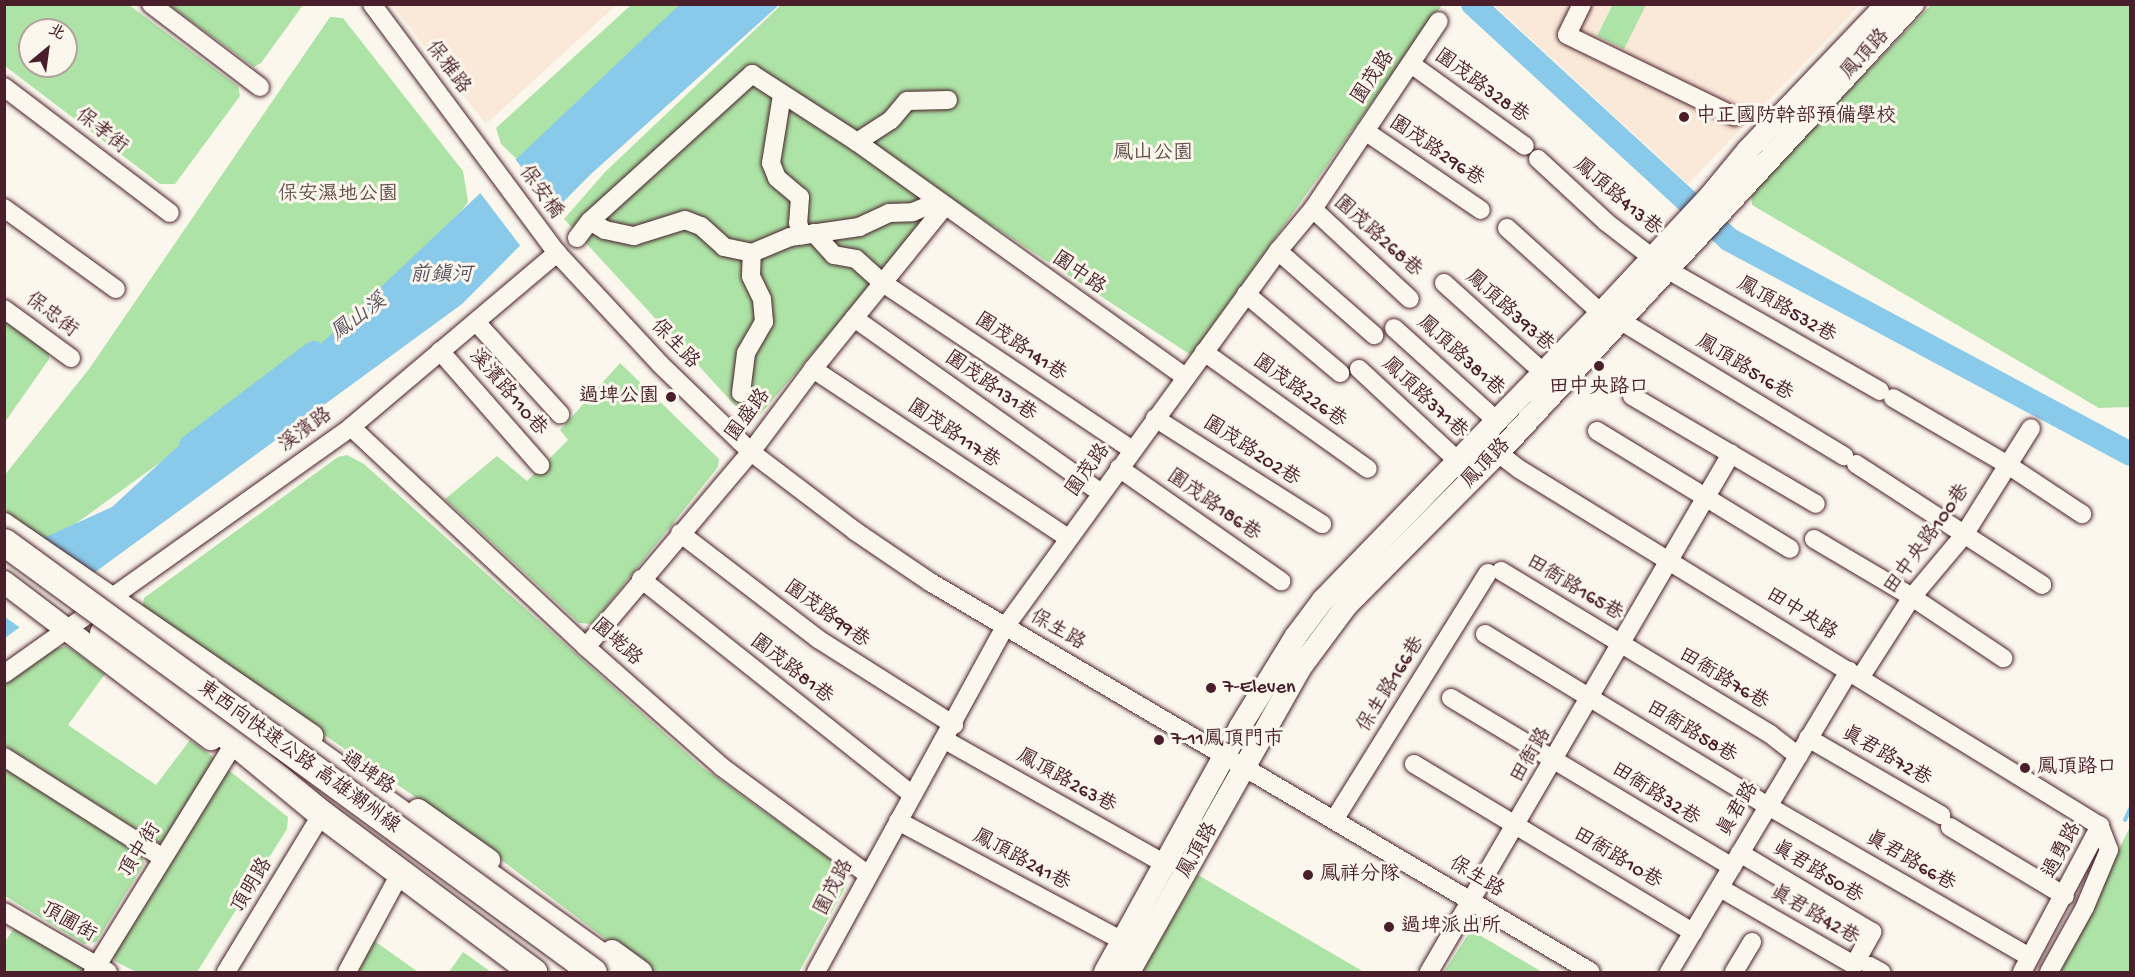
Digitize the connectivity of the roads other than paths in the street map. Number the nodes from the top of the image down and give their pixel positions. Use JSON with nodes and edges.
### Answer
{"nodes":[{"id":1,"x":151,"y":4,"type":"edge"},
{"id":2,"x":372,"y":4,"type":"edge"},
{"id":3,"x":1582,"y":4,"type":"edge"},
{"id":4,"x":1887,"y":4,"type":"edge"},
{"id":5,"x":1913,"y":4,"type":"edge"},
{"id":6,"x":1440,"y":21,"type":"dead end"},
{"id":7,"x":1411,"y":64,"type":"junction"},
{"id":8,"x":4,"y":87,"type":"edge"},
{"id":9,"x":260,"y":87,"type":"dead end"},
{"id":10,"x":782,"y":95,"type":"junction"},
{"id":11,"x":948,"y":100,"type":"dead end"},
{"id":12,"x":1734,"y":116,"type":"dead end"},
{"id":13,"x":1365,"y":131,"type":"junction"},
{"id":14,"x":856,"y":142,"type":"junction"},
{"id":15,"x":1524,"y":146,"type":"dead end"},
{"id":16,"x":487,"y":159,"type":"joint"},
{"id":17,"x":1538,"y":159,"type":"dead end"},
{"id":18,"x":1718,"y":202,"type":"junction"},
{"id":19,"x":940,"y":204,"type":"junction"},
{"id":20,"x":4,"y":208,"type":"edge"},
{"id":21,"x":1313,"y":209,"type":"junction"},
{"id":22,"x":1480,"y":210,"type":"dead end"},
{"id":23,"x":170,"y":213,"type":"dead end"},
{"id":24,"x":590,"y":221,"type":"junction"},
{"id":25,"x":1507,"y":228,"type":"dead end"},
{"id":26,"x":808,"y":234,"type":"junction"},
{"id":27,"x":577,"y":238,"type":"dead end"},
{"id":28,"x":1278,"y":251,"type":"junction"},
{"id":29,"x":557,"y":253,"type":"junction"},
{"id":30,"x":752,"y":253,"type":"junction"},
{"id":31,"x":1660,"y":264,"type":"junction"},
{"id":32,"x":883,"y":283,"type":"junction"},
{"id":33,"x":1444,"y":283,"type":"dead end"},
{"id":34,"x":116,"y":289,"type":"dead end"},
{"id":35,"x":1246,"y":294,"type":"junction"},
{"id":36,"x":1410,"y":299,"type":"dead end"},
{"id":37,"x":4,"y":309,"type":"edge"},
{"id":38,"x":1611,"y":317,"type":"junction"},
{"id":39,"x":854,"y":318,"type":"junction"},
{"id":40,"x":476,"y":322,"type":"junction"},
{"id":41,"x":1394,"y":328,"type":"dead end"},
{"id":42,"x":1374,"y":334,"type":"dead end"},
{"id":43,"x":440,"y":351,"type":"junction"},
{"id":44,"x":1204,"y":352,"type":"junction"},
{"id":45,"x":71,"y":358,"type":"dead end"},
{"id":46,"x":813,"y":369,"type":"junction"},
{"id":47,"x":1359,"y":369,"type":"dead end"},
{"id":48,"x":1340,"y":373,"type":"dead end"},
{"id":49,"x":1544,"y":374,"type":"junction"},
{"id":50,"x":1185,"y":377,"type":"junction"},
{"id":51,"x":741,"y":393,"type":"dead end"},
{"id":52,"x":1632,"y":396,"type":"dead end"},
{"id":53,"x":560,"y":414,"type":"dead end"},
{"id":54,"x":1155,"y":418,"type":"junction"},
{"id":55,"x":1497,"y":421,"type":"junction"},
{"id":56,"x":351,"y":427,"type":"junction"},
{"id":57,"x":2031,"y":428,"type":"dead end"},
{"id":58,"x":1597,"y":431,"type":"dead end"},
{"id":59,"x":1480,"y":439,"type":"junction"},
{"id":60,"x":1132,"y":450,"type":"junction"},
{"id":61,"x":751,"y":452,"type":"junction"},
{"id":62,"x":1497,"y":453,"type":"junction"},
{"id":63,"x":1731,"y":454,"type":"junction"},
{"id":64,"x":1458,"y":461,"type":"junction"},
{"id":65,"x":540,"y":465,"type":"dead end"},
{"id":66,"x":2008,"y":465,"type":"junction"},
{"id":67,"x":1119,"y":468,"type":"junction"},
{"id":68,"x":1368,"y":469,"type":"dead end"},
{"id":69,"x":1101,"y":493,"type":"junction"},
{"id":70,"x":1706,"y":498,"type":"junction"},
{"id":71,"x":1816,"y":504,"type":"dead end"},
{"id":72,"x":2082,"y":514,"type":"dead end"},
{"id":73,"x":4,"y":524,"type":"edge"},
{"id":74,"x":1322,"y":524,"type":"dead end"},
{"id":75,"x":680,"y":533,"type":"junction"},
{"id":76,"x":1964,"y":535,"type":"junction"},
{"id":77,"x":1068,"y":538,"type":"junction"},
{"id":78,"x":1814,"y":539,"type":"dead end"},
{"id":79,"x":4,"y":542,"type":"edge"},
{"id":80,"x":1790,"y":549,"type":"dead end"},
{"id":81,"x":1671,"y":560,"type":"junction"},
{"id":82,"x":4,"y":562,"type":"edge"},
{"id":83,"x":1495,"y":572,"type":"joint"},
{"id":84,"x":641,"y":579,"type":"junction"},
{"id":85,"x":1281,"y":581,"type":"dead end"},
{"id":86,"x":4,"y":582,"type":"edge"},
{"id":87,"x":2042,"y":585,"type":"dead end"},
{"id":88,"x":1912,"y":597,"type":"junction"},
{"id":89,"x":109,"y":617,"type":"junction"},
{"id":90,"x":1005,"y":627,"type":"junction"},
{"id":91,"x":69,"y":630,"type":"junction"},
{"id":92,"x":1485,"y":634,"type":"dead end"},
{"id":93,"x":1623,"y":645,"type":"junction"},
{"id":94,"x":586,"y":647,"type":"junction"},
{"id":95,"x":2003,"y":658,"type":"dead end"},
{"id":96,"x":4,"y":674,"type":"edge"},
{"id":97,"x":1854,"y":675,"type":"junction"},
{"id":98,"x":1451,"y":698,"type":"dead end"},
{"id":99,"x":1591,"y":699,"type":"junction"},
{"id":100,"x":949,"y":732,"type":"junction"},
{"id":101,"x":1808,"y":738,"type":"junction"},
{"id":102,"x":229,"y":753,"type":"junction"},
{"id":103,"x":1224,"y":755,"type":"junction"},
{"id":104,"x":1798,"y":756,"type":"junction"},
{"id":105,"x":4,"y":757,"type":"edge"},
{"id":106,"x":1555,"y":760,"type":"junction"},
{"id":107,"x":1414,"y":764,"type":"dead end"},
{"id":108,"x":1245,"y":767,"type":"junction"},
{"id":109,"x":913,"y":795,"type":"junction"},
{"id":110,"x":1768,"y":806,"type":"junction"},
{"id":111,"x":1334,"y":820,"type":"junction"},
{"id":112,"x":898,"y":821,"type":"junction"},
{"id":113,"x":318,"y":822,"type":"junction"},
{"id":114,"x":1517,"y":825,"type":"junction"},
{"id":115,"x":2100,"y":826,"type":"junction"},
{"id":116,"x":163,"y":858,"type":"junction"},
{"id":117,"x":1736,"y":860,"type":"junction"},
{"id":118,"x":1165,"y":864,"type":"junction"},
{"id":119,"x":867,"y":874,"type":"junction"},
{"id":120,"x":394,"y":883,"type":"junction"},
{"id":121,"x":1720,"y":888,"type":"junction"},
{"id":122,"x":2065,"y":896,"type":"junction"},
{"id":123,"x":1471,"y":901,"type":"junction"},
{"id":124,"x":6,"y":917,"type":"edge"},
{"id":125,"x":1693,"y":932,"type":"junction"},
{"id":126,"x":1872,"y":932,"type":"joint"},
{"id":127,"x":1123,"y":941,"type":"junction"},
{"id":128,"x":1752,"y":942,"type":"dead end"},
{"id":129,"x":2026,"y":965,"type":"edge"},
{"id":130,"x":99,"y":970,"type":"edge"},
{"id":131,"x":226,"y":972,"type":"edge"},
{"id":132,"x":347,"y":972,"type":"edge"},
{"id":133,"x":515,"y":972,"type":"edge"},
{"id":134,"x":533,"y":972,"type":"edge"},
{"id":135,"x":564,"y":972,"type":"edge"},
{"id":136,"x":593,"y":972,"type":"edge"},
{"id":137,"x":623,"y":972,"type":"edge"},
{"id":138,"x":640,"y":972,"type":"edge"},
{"id":139,"x":816,"y":972,"type":"edge"},
{"id":140,"x":1105,"y":972,"type":"edge"},
{"id":141,"x":1129,"y":972,"type":"edge"},
{"id":142,"x":1429,"y":972,"type":"edge"},
{"id":143,"x":1591,"y":972,"type":"edge"},
{"id":144,"x":1669,"y":972,"type":"edge"},
{"id":145,"x":1734,"y":972,"type":"edge"},
{"id":146,"x":2049,"y":972,"type":"edge"}],
"edges":[{"from":1,"to":9,"type":"street"},
{"from":2,"to":16,"type":"street","name":"保雅路"},
{"from":3,"to":12,"type":"street"},
{"from":4,"to":18,"type":"main road","name":"鳳頂路"},
{"from":5,"to":18,"type":"main road","name":"鳳頂路"},
{"from":6,"to":7,"type":"street","name":"園茂路"},
{"from":7,"to":13,"type":"street","name":"園茂路"},
{"from":7,"to":15,"type":"street","name":"園茂路328巷"},
{"from":8,"to":23,"type":"street","name":"保孝街"},
{"from":10,"to":14,"type":"street","name":"園中路"},
{"from":10,"to":24,"type":"street","name":"園中路"},
{"from":10,"to":26,"type":"street"},
{"from":11,"to":14,"type":"street"},
{"from":13,"to":21,"type":"street","name":"園茂路"},
{"from":13,"to":22,"type":"street","name":"園茂路296巷"},
{"from":14,"to":19,"type":"street","name":"園中路"},
{"from":16,"to":29,"type":"street","name":"保安橋"},
{"from":17,"to":31,"type":"street","name":"鳳頂路413巷"},
{"from":18,"to":31,"type":"main road","name":"鳳頂路"},
{"from":19,"to":26,"type":"street"},
{"from":19,"to":32,"type":"street","name":"園盛路"},
{"from":19,"to":50,"type":"street","name":"園中路"},
{"from":20,"to":34,"type":"street"},
{"from":21,"to":28,"type":"street","name":"園茂路"},
{"from":21,"to":36,"type":"street","name":"園茂路268巷"},
{"from":24,"to":27,"type":"street"},
{"from":24,"to":30,"type":"street"},
{"from":25,"to":38,"type":"street","name":"鳳頂路516巷"},
{"from":26,"to":30,"type":"street"},
{"from":26,"to":32,"type":"street","name":"園茂路141巷"},
{"from":28,"to":35,"type":"street","name":"園茂路"},
{"from":28,"to":42,"type":"street"},
{"from":29,"to":40,"type":"street","name":"溪濱路"},
{"from":29,"to":61,"type":"street","name":"保生路"},
{"from":30,"to":51,"type":"street"},
{"from":31,"to":38,"type":"main road","name":"鳳頂路"},
{"from":31,"to":66,"type":"street","name":"鳳頂路532巷"},
{"from":32,"to":39,"type":"street","name":"園盛路"},
{"from":32,"to":60,"type":"street","name":"園茂路141巷"},
{"from":33,"to":49,"type":"street","name":"鳳頂路393巷"},
{"from":35,"to":44,"type":"street","name":"園茂路"},
{"from":35,"to":48,"type":"street"},
{"from":37,"to":45,"type":"street","name":"保忠街"},
{"from":38,"to":49,"type":"main road","name":"鳳頂路"},
{"from":38,"to":62,"type":"main road","name":"鳳頂路"},
{"from":38,"to":76,"type":"street","name":"鳳頂路516巷"},
{"from":39,"to":46,"type":"street","name":"園盛路"},
{"from":39,"to":69,"type":"street","name":"園茂路131巷"},
{"from":40,"to":43,"type":"street","name":"溪濱路"},
{"from":40,"to":53,"type":"street"},
{"from":41,"to":55,"type":"street","name":"鳳頂路381巷"},
{"from":43,"to":56,"type":"street","name":"溪濱路"},
{"from":43,"to":65,"type":"street","name":"溪濱路110巷"},
{"from":44,"to":50,"type":"street","name":"園茂路"},
{"from":44,"to":68,"type":"street","name":"園茂路226巷"},
{"from":46,"to":61,"type":"street","name":"園盛路"},
{"from":46,"to":77,"type":"street","name":"園茂路117巷"},
{"from":47,"to":64,"type":"street","name":"鳳頂路371巷"},
{"from":49,"to":55,"type":"main road","name":"鳳頂路"},
{"from":50,"to":54,"type":"street","name":"園茂路"},
{"from":52,"to":63,"type":"street"},
{"from":54,"to":60,"type":"street","name":"園茂路"},
{"from":54,"to":74,"type":"street","name":"園茂路202巷"},
{"from":55,"to":59,"type":"main road","name":"鳳頂路"},
{"from":56,"to":89,"type":"street","name":"溪濱路"},
{"from":56,"to":94,"type":"street","name":"園墘路"},
{"from":57,"to":66,"type":"street","name":"田中央路100巷"},
{"from":58,"to":70,"type":"street"},
{"from":59,"to":62,"type":"street","name":"田中央路"},
{"from":59,"to":64,"type":"main road","name":"鳳頂路"},
{"from":60,"to":67,"type":"street","name":"園茂路"},
{"from":61,"to":75,"type":"street","name":"園盛路"},
{"from":61,"to":90,"type":"street","name":"保生路"},
{"from":62,"to":81,"type":"street","name":"田中央路"},
{"from":62,"to":108,"type":"main road","name":"鳳頂路"},
{"from":63,"to":70,"type":"street","name":"田衙路"},
{"from":63,"to":71,"type":"street"},
{"from":64,"to":103,"type":"main road","name":"鳳頂路"},
{"from":66,"to":72,"type":"street","name":"鳳頂路532巷"},
{"from":66,"to":76,"type":"street","name":"田中央路100巷"},
{"from":67,"to":69,"type":"street","name":"園茂路"},
{"from":67,"to":85,"type":"street","name":"園茂路186巷"},
{"from":69,"to":77,"type":"street","name":"園茂路"},
{"from":70,"to":80,"type":"street"},
{"from":70,"to":81,"type":"street","name":"田衙路"},
{"from":73,"to":89,"type":"main road","name":"過埤路"},
{"from":75,"to":84,"type":"street","name":"園盛路"},
{"from":75,"to":100,"type":"street","name":"園茂路99巷"},
{"from":76,"to":87,"type":"street","name":"鳳頂路516巷"},
{"from":76,"to":88,"type":"street","name":"田中央路100巷"},
{"from":77,"to":90,"type":"street","name":"園茂路"},
{"from":78,"to":88,"type":"street"},
{"from":79,"to":89,"type":"highway","name":"東西向快速公路 高雄潮州線","bridge":true},
{"from":81,"to":93,"type":"street","name":"田衙路"},
{"from":81,"to":97,"type":"street","name":"田中央路"},
{"from":82,"to":89,"type":"highway","name":"東西向快速公路 高雄潮州線"},
{"from":83,"to":93,"type":"street","name":"田衙路165巷"},
{"from":83,"to":111,"type":"street","name":"保生路166巷"},
{"from":84,"to":94,"type":"street","name":"園盛路"},
{"from":84,"to":109,"type":"street","name":"園茂路81巷"},
{"from":86,"to":91,"type":"main road"},
{"from":88,"to":95,"type":"street"},
{"from":88,"to":97,"type":"street","name":"田中央路100巷"},
{"from":89,"to":91,"type":"street","name":"溪濱路"},
{"from":89,"to":134,"type":"highway"},
{"from":89,"to":135,"type":"highway","name":"東西向快速公路 高雄潮州線"},
{"from":89,"to":136,"type":"highway","name":"東西向快速公路 高雄潮州線","bridge":true},
{"from":89,"to":137,"type":"highway","bridge":true},
{"from":89,"to":138,"type":"main road","name":"過埤路"},
{"from":90,"to":100,"type":"street","name":"園茂路"},
{"from":90,"to":103,"type":"street","name":"保生路"},
{"from":91,"to":96,"type":"street","name":"溪濱路"},
{"from":91,"to":102,"type":"main road"},
{"from":92,"to":99,"type":"street","name":"田衙路58巷"},
{"from":93,"to":99,"type":"street","name":"田衙路"},
{"from":93,"to":104,"type":"street","name":"田衙路76巷"},
{"from":94,"to":119,"type":"street","name":"園墘路"},
{"from":97,"to":101,"type":"street","name":"真君路"},
{"from":97,"to":115,"type":"street","name":"田中央路"},
{"from":98,"to":106,"type":"street","name":"田衙路32巷"},
{"from":99,"to":106,"type":"street","name":"田衙路"},
{"from":99,"to":110,"type":"street","name":"田衙路58巷"},
{"from":100,"to":109,"type":"street","name":"園茂路"},
{"from":100,"to":118,"type":"street","name":"鳳頂路263巷"},
{"from":101,"to":104,"type":"street","name":"真君路"},
{"from":101,"to":122,"type":"street","name":"真君路72巷"},
{"from":102,"to":113,"type":"main road"},
{"from":102,"to":116,"type":"street","name":"頂中街"},
{"from":103,"to":108,"type":"street","name":"保生路"},
{"from":103,"to":118,"type":"main road","name":"鳳頂路"},
{"from":104,"to":110,"type":"street","name":"真君路"},
{"from":105,"to":116,"type":"street"},
{"from":106,"to":114,"type":"street","name":"田衙路"},
{"from":106,"to":117,"type":"street","name":"田衙路32巷"},
{"from":107,"to":114,"type":"street","name":"田衙路10巷"},
{"from":108,"to":111,"type":"street","name":"保生路"},
{"from":108,"to":141,"type":"main road","name":"鳳頂路"},
{"from":109,"to":112,"type":"street","name":"園茂路"},
{"from":110,"to":117,"type":"street","name":"真君路"},
{"from":110,"to":129,"type":"street","name":"真君路66巷"},
{"from":111,"to":123,"type":"street","name":"保生路"},
{"from":112,"to":119,"type":"street","name":"園茂路"},
{"from":112,"to":127,"type":"street","name":"鳳頂路241巷"},
{"from":113,"to":120,"type":"main road"},
{"from":113,"to":131,"type":"street","name":"頂明路"},
{"from":114,"to":123,"type":"street","name":"田衙路"},
{"from":114,"to":125,"type":"street","name":"田衙路10巷"},
{"from":115,"to":122,"type":"street","name":"過勇路"},
{"from":115,"to":146,"type":"street","name":"過勇路"},
{"from":116,"to":130,"type":"street","name":"頂中街"},
{"from":117,"to":121,"type":"street","name":"真君路"},
{"from":117,"to":126,"type":"street","name":"真君路50巷"},
{"from":118,"to":127,"type":"main road","name":"鳳頂路"},
{"from":119,"to":139,"type":"street","name":"園茂路"},
{"from":120,"to":132,"type":"street"},
{"from":120,"to":133,"type":"main road"},
{"from":121,"to":125,"type":"street","name":"真君路"},
{"from":121,"to":126,"type":"street","name":"真君路42巷"},
{"from":122,"to":129,"type":"street","name":"過勇路"},
{"from":123,"to":142,"type":"street","name":"田衙路"},
{"from":123,"to":143,"type":"street","name":"保生路"},
{"from":124,"to":130,"type":"street","name":"頂圃街"},
{"from":125,"to":144,"type":"street","name":"真君路"},
{"from":127,"to":140,"type":"main road","name":"鳳頂路"},
{"from":128,"to":145,"type":"street"}]}
